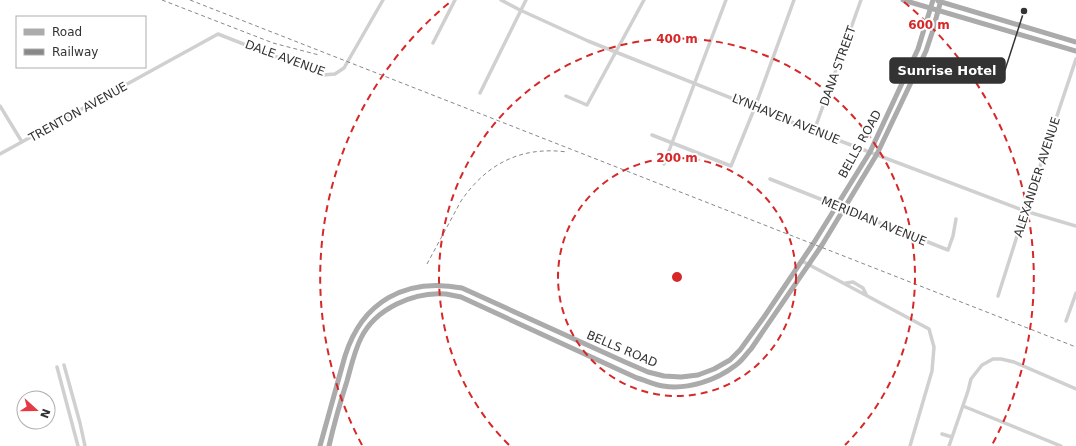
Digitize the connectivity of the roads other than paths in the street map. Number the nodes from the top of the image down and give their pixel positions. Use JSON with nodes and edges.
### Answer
{"nodes":[{"id":1,"x":383,"y":0,"type":"edge"},
{"id":2,"x":455,"y":0,"type":"edge"},
{"id":3,"x":501,"y":0,"type":"edge"},
{"id":4,"x":526,"y":0,"type":"edge"},
{"id":5,"x":644,"y":0,"type":"edge"},
{"id":6,"x":726,"y":0,"type":"edge"},
{"id":7,"x":794,"y":0,"type":"edge"},
{"id":8,"x":861,"y":0,"type":"edge"},
{"id":9,"x":903,"y":0,"type":"edge"},
{"id":10,"x":937,"y":0,"type":"edge"},
{"id":11,"x":931,"y":8,"type":"junction"},
{"id":12,"x":520,"y":10,"type":"junction"},
{"id":13,"x":938,"y":10,"type":"junction"},
{"id":14,"x":218,"y":34,"type":"joint"},
{"id":15,"x":1076,"y":42,"type":"edge"},
{"id":16,"x":433,"y":43,"type":"dead end"},
{"id":17,"x":1076,"y":51,"type":"edge"},
{"id":18,"x":616,"y":52,"type":"junction"},
{"id":19,"x":1076,"y":59,"type":"edge"},
{"id":20,"x":695,"y":83,"type":"junction"},
{"id":21,"x":480,"y":93,"type":"dead end"},
{"id":22,"x":566,"y":96,"type":"dead end"},
{"id":23,"x":0,"y":106,"type":"edge"},
{"id":24,"x":755,"y":107,"type":"junction"},
{"id":25,"x":814,"y":131,"type":"junction"},
{"id":26,"x":652,"y":135,"type":"dead end"},
{"id":27,"x":22,"y":142,"type":"junction"},
{"id":28,"x":672,"y":144,"type":"junction"},
{"id":29,"x":870,"y":152,"type":"junction"},
{"id":30,"x":0,"y":154,"type":"edge"},
{"id":31,"x":877,"y":154,"type":"junction"},
{"id":32,"x":664,"y":164,"type":"dead end"},
{"id":33,"x":770,"y":179,"type":"dead end"},
{"id":34,"x":836,"y":206,"type":"junction"},
{"id":35,"x":844,"y":209,"type":"junction"},
{"id":36,"x":1025,"y":211,"type":"junction"},
{"id":37,"x":956,"y":219,"type":"dead end"},
{"id":38,"x":1076,"y":226,"type":"edge"},
{"id":39,"x":802,"y":260,"type":"junction"},
{"id":40,"x":809,"y":264,"type":"junction"},
{"id":41,"x":1076,"y":293,"type":"edge"},
{"id":42,"x":998,"y":296,"type":"dead end"},
{"id":43,"x":496,"y":304,"type":"junction"},
{"id":44,"x":493,"y":311,"type":"junction"},
{"id":45,"x":764,"y":317,"type":"junction"},
{"id":46,"x":1066,"y":321,"type":"dead end"},
{"id":47,"x":770,"y":322,"type":"junction"},
{"id":48,"x":600,"y":351,"type":"junction"},
{"id":49,"x":596,"y":359,"type":"junction"},
{"id":50,"x":64,"y":365,"type":"dead end"},
{"id":51,"x":57,"y":367,"type":"dead end"},
{"id":52,"x":1076,"y":389,"type":"edge"},
{"id":53,"x":335,"y":391,"type":"junction"},
{"id":54,"x":343,"y":393,"type":"junction"},
{"id":55,"x":962,"y":408,"type":"junction"},
{"id":56,"x":942,"y":434,"type":"dead end"},
{"id":57,"x":952,"y":437,"type":"junction"},
{"id":58,"x":78,"y":446,"type":"edge"},
{"id":59,"x":85,"y":446,"type":"edge"},
{"id":60,"x":320,"y":446,"type":"edge"},
{"id":61,"x":328,"y":446,"type":"edge"},
{"id":62,"x":910,"y":446,"type":"edge"},
{"id":63,"x":949,"y":446,"type":"edge"},
{"id":64,"x":1061,"y":446,"type":"edge"}],
"edges":[{"from":1,"to":14,"type":"street","name":"DALE AVENUE"},
{"from":2,"to":16,"type":"street"},
{"from":3,"to":12,"type":"street","name":"LYNHAVEN AVENUE"},
{"from":4,"to":12,"type":"street"},
{"from":5,"to":18,"type":"street"},
{"from":6,"to":20,"type":"street"},
{"from":7,"to":24,"type":"street"},
{"from":8,"to":25,"type":"street","name":"DANA STREET"},
{"from":9,"to":11,"type":"main road"},
{"from":10,"to":11,"type":"main road","name":"BELLS ROAD"},
{"from":10,"to":13,"type":"main road","name":"BELLS ROAD"},
{"from":10,"to":15,"type":"main road"},
{"from":11,"to":13,"type":"main road"},
{"from":11,"to":29,"type":"main road","name":"BELLS ROAD"},
{"from":12,"to":18,"type":"street","name":"LYNHAVEN AVENUE"},
{"from":12,"to":21,"type":"street"},
{"from":13,"to":17,"type":"main road"},
{"from":13,"to":31,"type":"main road","name":"BELLS ROAD"},
{"from":14,"to":27,"type":"street","name":"TRENTON AVENUE"},
{"from":18,"to":20,"type":"street","name":"LYNHAVEN AVENUE"},
{"from":18,"to":22,"type":"street"},
{"from":19,"to":36,"type":"street","name":"ALEXANDER AVENUE"},
{"from":20,"to":24,"type":"street","name":"LYNHAVEN AVENUE"},
{"from":20,"to":28,"type":"street"},
{"from":23,"to":27,"type":"street"},
{"from":24,"to":25,"type":"street","name":"LYNHAVEN AVENUE"},
{"from":24,"to":28,"type":"street"},
{"from":25,"to":29,"type":"street","name":"LYNHAVEN AVENUE"},
{"from":26,"to":28,"type":"street"},
{"from":27,"to":30,"type":"street","name":"TRENTON AVENUE"},
{"from":28,"to":32,"type":"street"},
{"from":29,"to":31,"type":"street","name":"LYNHAVEN AVENUE"},
{"from":29,"to":34,"type":"main road","name":"BELLS ROAD"},
{"from":31,"to":35,"type":"main road","name":"BELLS ROAD"},
{"from":31,"to":36,"type":"street","name":"LYNHAVEN AVENUE"},
{"from":33,"to":34,"type":"street","name":"MERIDIAN AVENUE"},
{"from":34,"to":35,"type":"street","name":"MERIDIAN AVENUE"},
{"from":34,"to":39,"type":"main road","name":"BELLS ROAD"},
{"from":35,"to":37,"type":"street","name":"MERIDIAN AVENUE"},
{"from":35,"to":40,"type":"main road","name":"BELLS ROAD"},
{"from":36,"to":38,"type":"street","name":"LYNHAVEN AVENUE"},
{"from":36,"to":42,"type":"street","name":"ALEXANDER AVENUE"},
{"from":39,"to":40,"type":"street"},
{"from":39,"to":45,"type":"main road","name":"BELLS ROAD"},
{"from":40,"to":47,"type":"main road","name":"BELLS ROAD"},
{"from":40,"to":62,"type":"street"},
{"from":41,"to":46,"type":"street"},
{"from":43,"to":44,"type":"main road"},
{"from":43,"to":48,"type":"main road","name":"BELLS ROAD"},
{"from":43,"to":53,"type":"main road","name":"BELLS ROAD"},
{"from":44,"to":49,"type":"main road","name":"BELLS ROAD"},
{"from":44,"to":54,"type":"main road","name":"BELLS ROAD"},
{"from":45,"to":47,"type":"main road"},
{"from":45,"to":48,"type":"main road","name":"BELLS ROAD"},
{"from":47,"to":49,"type":"main road","name":"BELLS ROAD"},
{"from":48,"to":49,"type":"main road"},
{"from":50,"to":59,"type":"street"},
{"from":51,"to":58,"type":"street"},
{"from":52,"to":55,"type":"street"},
{"from":53,"to":54,"type":"main road"},
{"from":53,"to":60,"type":"main road","name":"BELLS ROAD"},
{"from":54,"to":61,"type":"main road","name":"BELLS ROAD"},
{"from":55,"to":57,"type":"street"},
{"from":55,"to":64,"type":"street"},
{"from":56,"to":57,"type":"street"},
{"from":57,"to":63,"type":"street"}]}
